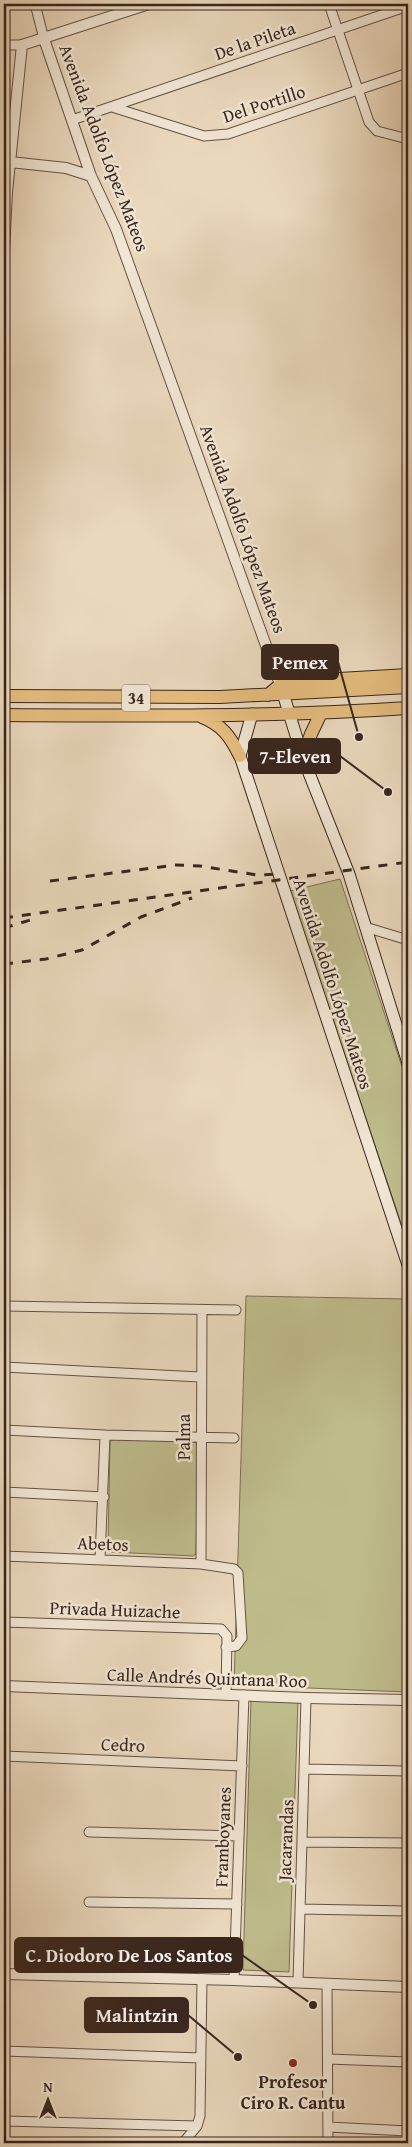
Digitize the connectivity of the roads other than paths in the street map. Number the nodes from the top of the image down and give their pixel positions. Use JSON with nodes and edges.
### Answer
{"nodes":[{"id":1,"x":35,"y":4,"type":"edge"},
{"id":2,"x":149,"y":4,"type":"edge"},
{"id":3,"x":329,"y":4,"type":"edge"},
{"id":4,"x":408,"y":6,"type":"edge"},
{"id":5,"x":338,"y":30,"type":"junction"},
{"id":6,"x":4,"y":35,"type":"edge"},
{"id":7,"x":44,"y":38,"type":"junction"},
{"id":8,"x":22,"y":44,"type":"junction"},
{"id":9,"x":5,"y":45,"type":"edge"},
{"id":10,"x":408,"y":73,"type":"edge"},
{"id":11,"x":357,"y":89,"type":"junction"},
{"id":12,"x":112,"y":107,"type":"junction"},
{"id":13,"x":72,"y":120,"type":"junction"},
{"id":14,"x":9,"y":124,"type":"edge"},
{"id":15,"x":408,"y":139,"type":"edge"},
{"id":16,"x":10,"y":162,"type":"junction"},
{"id":17,"x":91,"y":176,"type":"junction"},
{"id":18,"x":5,"y":192,"type":"edge"},
{"id":19,"x":4,"y":251,"type":"edge"},
{"id":20,"x":408,"y":675,"type":"edge"},
{"id":21,"x":280,"y":684,"type":"junction"},
{"id":22,"x":408,"y":687,"type":"edge"},
{"id":23,"x":269,"y":694,"type":"junction"},
{"id":24,"x":4,"y":696,"type":"edge"},
{"id":25,"x":408,"y":708,"type":"edge"},
{"id":26,"x":322,"y":713,"type":"junction"},
{"id":27,"x":252,"y":714,"type":"junction"},
{"id":28,"x":290,"y":714,"type":"junction"},
{"id":29,"x":4,"y":715,"type":"edge"},
{"id":30,"x":197,"y":715,"type":"junction"},
{"id":31,"x":240,"y":756,"type":"junction"},
{"id":32,"x":303,"y":758,"type":"junction"},
{"id":33,"x":365,"y":927,"type":"junction"},
{"id":34,"x":408,"y":940,"type":"edge"},
{"id":35,"x":408,"y":1063,"type":"edge"},
{"id":36,"x":408,"y":1264,"type":"edge"},
{"id":37,"x":4,"y":1306,"type":"edge"},
{"id":38,"x":202,"y":1310,"type":"junction"},
{"id":39,"x":236,"y":1310,"type":"dead end"},
{"id":40,"x":4,"y":1367,"type":"edge"},
{"id":41,"x":200,"y":1377,"type":"junction"},
{"id":42,"x":4,"y":1430,"type":"edge"},
{"id":43,"x":105,"y":1435,"type":"junction"},
{"id":44,"x":200,"y":1437,"type":"junction"},
{"id":45,"x":234,"y":1438,"type":"dead end"},
{"id":46,"x":4,"y":1492,"type":"edge"},
{"id":47,"x":104,"y":1497,"type":"junction"},
{"id":48,"x":4,"y":1556,"type":"edge"},
{"id":49,"x":100,"y":1560,"type":"junction"},
{"id":50,"x":201,"y":1564,"type":"junction"},
{"id":51,"x":4,"y":1622,"type":"edge"},
{"id":52,"x":226,"y":1647,"type":"junction"},
{"id":53,"x":4,"y":1686,"type":"edge"},
{"id":54,"x":226,"y":1695,"type":"junction"},
{"id":55,"x":244,"y":1695,"type":"junction"},
{"id":56,"x":306,"y":1698,"type":"junction"},
{"id":57,"x":408,"y":1700,"type":"edge"},
{"id":58,"x":4,"y":1756,"type":"edge"},
{"id":59,"x":242,"y":1766,"type":"junction"},
{"id":60,"x":304,"y":1769,"type":"junction"},
{"id":61,"x":408,"y":1771,"type":"edge"},
{"id":62,"x":89,"y":1832,"type":"dead end"},
{"id":63,"x":238,"y":1836,"type":"junction"},
{"id":64,"x":302,"y":1842,"type":"junction"},
{"id":65,"x":408,"y":1843,"type":"edge"},
{"id":66,"x":89,"y":1902,"type":"dead end"},
{"id":67,"x":237,"y":1904,"type":"junction"},
{"id":68,"x":300,"y":1909,"type":"junction"},
{"id":69,"x":408,"y":1911,"type":"edge"},
{"id":70,"x":4,"y":1974,"type":"edge"},
{"id":71,"x":202,"y":1979,"type":"junction"},
{"id":72,"x":234,"y":1980,"type":"junction"},
{"id":73,"x":298,"y":1982,"type":"junction"},
{"id":74,"x":327,"y":1984,"type":"junction"},
{"id":75,"x":408,"y":1987,"type":"edge"},
{"id":76,"x":4,"y":2050,"type":"edge"},
{"id":77,"x":201,"y":2058,"type":"junction"},
{"id":78,"x":328,"y":2059,"type":"junction"},
{"id":79,"x":408,"y":2062,"type":"edge"},
{"id":80,"x":4,"y":2122,"type":"edge"},
{"id":81,"x":197,"y":2126,"type":"junction"},
{"id":82,"x":328,"y":2127,"type":"junction"},
{"id":83,"x":408,"y":2131,"type":"edge"},
{"id":84,"x":183,"y":2143,"type":"edge"},
{"id":85,"x":328,"y":2143,"type":"edge"}],
"edges":[{"from":1,"to":7,"type":"street"},
{"from":2,"to":7,"type":"street"},
{"from":3,"to":5,"type":"street"},
{"from":4,"to":5,"type":"street","name":"De la Pileta"},
{"from":5,"to":11,"type":"street"},
{"from":5,"to":12,"type":"street","name":"De la Pileta"},
{"from":6,"to":9,"type":"street"},
{"from":7,"to":8,"type":"street"},
{"from":7,"to":13,"type":"street","name":"Avenida Adolfo López Mateos"},
{"from":8,"to":9,"type":"street"},
{"from":8,"to":14,"type":"street"},
{"from":10,"to":11,"type":"street","name":"Del Portillo"},
{"from":11,"to":12,"type":"street","name":"Del Portillo"},
{"from":11,"to":15,"type":"street"},
{"from":12,"to":13,"type":"street"},
{"from":13,"to":17,"type":"street","name":"Avenida Adolfo López Mateos"},
{"from":14,"to":16,"type":"street"},
{"from":16,"to":17,"type":"street"},
{"from":16,"to":18,"type":"street"},
{"from":17,"to":21,"type":"street","name":"Avenida Adolfo López Mateos"},
{"from":18,"to":19,"type":"street"},
{"from":20,"to":21,"type":"main road","number":"34"},
{"from":21,"to":22,"type":"main road","number":"34"},
{"from":21,"to":23,"type":"main road","number":"34"},
{"from":21,"to":28,"type":"main road","name":"Avenida Adolfo López Mateos"},
{"from":23,"to":24,"type":"main road","number":"34"},
{"from":23,"to":27,"type":"main road"},
{"from":25,"to":26,"type":"main road","number":"34"},
{"from":26,"to":28,"type":"main road","number":"34"},
{"from":26,"to":32,"type":"main road"},
{"from":27,"to":28,"type":"main road","number":"34"},
{"from":27,"to":30,"type":"main road","number":"34"},
{"from":27,"to":31,"type":"main road"},
{"from":28,"to":32,"type":"main road","name":"Avenida Adolfo López Mateos"},
{"from":29,"to":30,"type":"main road","number":"34"},
{"from":30,"to":31,"type":"main road"},
{"from":31,"to":36,"type":"main road","name":"Avenida Adolfo López Mateos"},
{"from":32,"to":33,"type":"main road","name":"Avenida Adolfo López Mateos"},
{"from":33,"to":34,"type":"street"},
{"from":33,"to":35,"type":"main road","name":"Avenida Adolfo López Mateos"},
{"from":37,"to":38,"type":"street"},
{"from":38,"to":39,"type":"street"},
{"from":38,"to":41,"type":"street","name":"Palma"},
{"from":40,"to":41,"type":"street"},
{"from":41,"to":44,"type":"street","name":"Palma"},
{"from":42,"to":43,"type":"street"},
{"from":43,"to":44,"type":"street"},
{"from":43,"to":47,"type":"street"},
{"from":44,"to":45,"type":"street"},
{"from":44,"to":50,"type":"street","name":"Palma"},
{"from":46,"to":47,"type":"street"},
{"from":47,"to":49,"type":"street"},
{"from":48,"to":49,"type":"street","name":"Abetos"},
{"from":49,"to":50,"type":"street","name":"Abetos"},
{"from":50,"to":52,"type":"street","name":"Abetos"},
{"from":51,"to":52,"type":"street","name":"Privada Huizache"},
{"from":52,"to":54,"type":"street"},
{"from":53,"to":54,"type":"street","name":"Calle Andrés Quintana Roo"},
{"from":54,"to":55,"type":"street","name":"Calle Andrés Quintana Roo"},
{"from":55,"to":56,"type":"street","name":"Calle Andrés Quintana Roo"},
{"from":55,"to":59,"type":"street","name":"Framboyanes"},
{"from":56,"to":57,"type":"street","name":"Calle Andrés Quintana Roo"},
{"from":56,"to":60,"type":"street","name":"Jacarandas"},
{"from":58,"to":59,"type":"street","name":"Cedro"},
{"from":59,"to":63,"type":"street","name":"Framboyanes"},
{"from":60,"to":61,"type":"street"},
{"from":60,"to":64,"type":"street","name":"Jacarandas"},
{"from":62,"to":63,"type":"street"},
{"from":63,"to":67,"type":"street","name":"Framboyanes"},
{"from":64,"to":65,"type":"street"},
{"from":64,"to":68,"type":"street","name":"Jacarandas"},
{"from":66,"to":67,"type":"street"},
{"from":67,"to":72,"type":"street","name":"Framboyanes"},
{"from":68,"to":69,"type":"street"},
{"from":68,"to":73,"type":"street","name":"Jacarandas"},
{"from":70,"to":71,"type":"street"},
{"from":71,"to":72,"type":"street"},
{"from":71,"to":77,"type":"street"},
{"from":72,"to":73,"type":"street"},
{"from":73,"to":74,"type":"street"},
{"from":74,"to":75,"type":"street"},
{"from":74,"to":78,"type":"street"},
{"from":76,"to":77,"type":"street"},
{"from":77,"to":81,"type":"street"},
{"from":78,"to":79,"type":"street"},
{"from":78,"to":82,"type":"street"},
{"from":80,"to":81,"type":"street"},
{"from":81,"to":84,"type":"street"},
{"from":82,"to":83,"type":"street"},
{"from":82,"to":85,"type":"street"}]}
